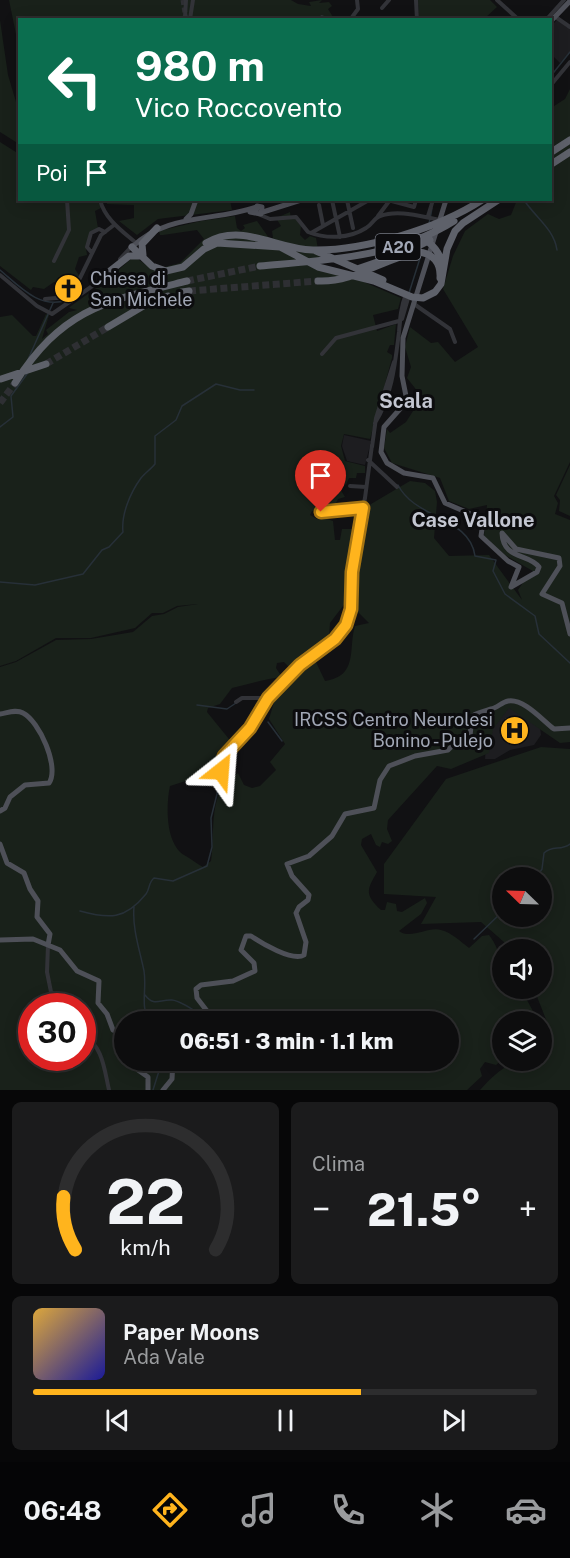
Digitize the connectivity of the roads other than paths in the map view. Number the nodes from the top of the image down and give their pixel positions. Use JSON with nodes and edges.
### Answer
{"nodes":[{"id":1,"x":186,"y":0,"type":"edge"},
{"id":2,"x":193,"y":0,"type":"edge"},
{"id":3,"x":357,"y":0,"type":"edge"},
{"id":4,"x":389,"y":0,"type":"edge"},
{"id":5,"x":416,"y":0,"type":"edge"},
{"id":6,"x":496,"y":0,"type":"edge"},
{"id":7,"x":568,"y":1,"type":"edge"},
{"id":8,"x":382,"y":8,"type":"dead end"},
{"id":9,"x":188,"y":18,"type":"edge"},
{"id":10,"x":190,"y":18,"type":"edge"},
{"id":11,"x":351,"y":18,"type":"edge"},
{"id":12,"x":417,"y":18,"type":"edge"},
{"id":13,"x":517,"y":18,"type":"edge"},
{"id":14,"x":552,"y":19,"type":"edge"},
{"id":15,"x":552,"y":22,"type":"edge"},
{"id":16,"x":570,"y":27,"type":"edge"},
{"id":17,"x":570,"y":62,"type":"edge"},
{"id":18,"x":552,"y":84,"type":"edge"},
{"id":19,"x":568,"y":147,"type":"edge"},
{"id":20,"x":552,"y":158,"type":"edge"},
{"id":21,"x":67,"y":201,"type":"edge"},
{"id":22,"x":100,"y":201,"type":"edge"},
{"id":23,"x":196,"y":201,"type":"edge"},
{"id":24,"x":289,"y":201,"type":"edge"},
{"id":25,"x":298,"y":201,"type":"edge"},
{"id":26,"x":304,"y":201,"type":"edge"},
{"id":27,"x":332,"y":201,"type":"edge"},
{"id":28,"x":347,"y":201,"type":"edge"},
{"id":29,"x":367,"y":201,"type":"edge"},
{"id":30,"x":388,"y":201,"type":"edge"},
{"id":31,"x":393,"y":201,"type":"edge"},
{"id":32,"x":416,"y":201,"type":"edge"},
{"id":33,"x":433,"y":201,"type":"edge"},
{"id":34,"x":446,"y":201,"type":"edge"},
{"id":35,"x":480,"y":201,"type":"edge"},
{"id":36,"x":485,"y":201,"type":"edge"},
{"id":37,"x":496,"y":202,"type":"edge"},
{"id":38,"x":319,"y":205,"type":"dead end"},
{"id":39,"x":260,"y":209,"type":"edge"},
{"id":40,"x":272,"y":209,"type":"junction"},
{"id":41,"x":194,"y":210,"type":"junction"},
{"id":42,"x":350,"y":211,"type":"junction"},
{"id":43,"x":215,"y":214,"type":"junction"},
{"id":44,"x":378,"y":217,"type":"junction"},
{"id":45,"x":429,"y":217,"type":"junction"},
{"id":46,"x":336,"y":218,"type":"junction"},
{"id":47,"x":195,"y":219,"type":"junction"},
{"id":48,"x":183,"y":221,"type":"junction"},
{"id":49,"x":441,"y":221,"type":"junction"},
{"id":50,"x":114,"y":225,"type":"junction"},
{"id":51,"x":323,"y":225,"type":"junction"},
{"id":52,"x":157,"y":228,"type":"junction"},
{"id":53,"x":353,"y":228,"type":"dead end"},
{"id":54,"x":105,"y":232,"type":"junction"},
{"id":55,"x":310,"y":233,"type":"junction"},
{"id":56,"x":340,"y":237,"type":"junction"},
{"id":57,"x":134,"y":245,"type":"junction"},
{"id":58,"x":314,"y":250,"type":"junction"},
{"id":59,"x":92,"y":253,"type":"junction"},
{"id":60,"x":142,"y":256,"type":"junction"},
{"id":61,"x":194,"y":256,"type":"junction"},
{"id":62,"x":54,"y":261,"type":"dead end"},
{"id":63,"x":279,"y":263,"type":"junction"},
{"id":64,"x":261,"y":266,"type":"tunnel mouth"},
{"id":65,"x":110,"y":271,"type":"junction"},
{"id":66,"x":444,"y":271,"type":"junction"},
{"id":67,"x":0,"y":275,"type":"edge"},
{"id":68,"x":80,"y":278,"type":"dead end"},
{"id":69,"x":187,"y":281,"type":"tunnel mouth"},
{"id":70,"x":83,"y":293,"type":"junction"},
{"id":71,"x":408,"y":294,"type":"junction"},
{"id":72,"x":168,"y":296,"type":"dead end"},
{"id":73,"x":417,"y":296,"type":"junction"},
{"id":74,"x":45,"y":299,"type":"dead end"},
{"id":75,"x":416,"y":306,"type":"junction"},
{"id":76,"x":399,"y":321,"type":"junction"},
{"id":77,"x":108,"y":327,"type":"tunnel mouth"},
{"id":78,"x":399,"y":329,"type":"junction"},
{"id":79,"x":400,"y":339,"type":"junction"},
{"id":80,"x":454,"y":342,"type":"dead end"},
{"id":81,"x":322,"y":354,"type":"dead end"},
{"id":82,"x":46,"y":364,"type":"tunnel mouth"},
{"id":83,"x":3,"y":379,"type":"edge"},
{"id":84,"x":15,"y":383,"type":"tunnel mouth"},
{"id":85,"x":369,"y":460,"type":"junction"},
{"id":86,"x":350,"y":486,"type":"dead end"},
{"id":87,"x":366,"y":487,"type":"junction"},
{"id":88,"x":398,"y":487,"type":"dead end"},
{"id":89,"x":363,"y":508,"type":"junction"},
{"id":90,"x":319,"y":512,"type":"dead end"},
{"id":91,"x":570,"y":634,"type":"edge"},
{"id":92,"x":268,"y":698,"type":"junction"},
{"id":93,"x":236,"y":702,"type":"dead end"},
{"id":94,"x":0,"y":714,"type":"edge"},
{"id":95,"x":570,"y":728,"type":"edge"},
{"id":96,"x":221,"y":771,"type":"dead end"},
{"id":97,"x":0,"y":812,"type":"edge"},
{"id":98,"x":0,"y":844,"type":"edge"},
{"id":99,"x":0,"y":940,"type":"edge"},
{"id":100,"x":48,"y":945,"type":"junction"},
{"id":101,"x":52,"y":993,"type":"edge"},
{"id":102,"x":206,"y":1011,"type":"edge"},
{"id":103,"x":114,"y":1030,"type":"edge"},
{"id":104,"x":96,"y":1044,"type":"edge"},
{"id":105,"x":138,"y":1071,"type":"edge"},
{"id":106,"x":172,"y":1071,"type":"edge"},
{"id":107,"x":109,"y":1090,"type":"edge"},
{"id":108,"x":148,"y":1090,"type":"edge"},
{"id":109,"x":163,"y":1090,"type":"edge"}],
"edges":[{"from":1,"to":9,"type":"street"},
{"from":2,"to":10,"type":"street"},
{"from":3,"to":11,"type":"street"},
{"from":4,"to":8,"type":"street"},
{"from":5,"to":12,"type":"street"},
{"from":6,"to":13,"type":"street"},
{"from":7,"to":14,"type":"main road"},
{"from":15,"to":16,"type":"street"},
{"from":17,"to":18,"type":"street"},
{"from":19,"to":20,"type":"highway"},
{"from":21,"to":62,"type":"street"},
{"from":22,"to":50,"type":"street"},
{"from":23,"to":41,"type":"main road"},
{"from":24,"to":39,"type":"main road"},
{"from":25,"to":40,"type":"main road"},
{"from":26,"to":40,"type":"street"},
{"from":27,"to":46,"type":"street"},
{"from":28,"to":42,"type":"street"},
{"from":29,"to":42,"type":"street"},
{"from":30,"to":44,"type":"street"},
{"from":31,"to":32,"type":"street"},
{"from":33,"to":45,"type":"street"},
{"from":34,"to":49,"type":"main road"},
{"from":35,"to":58,"type":"highway"},
{"from":36,"to":63,"type":"highway","number":"A20"},
{"from":37,"to":58,"type":"highway","number":"A20"},
{"from":37,"to":66,"type":"highway"},
{"from":38,"to":51,"type":"street"},
{"from":39,"to":40,"type":"main road"},
{"from":39,"to":43,"type":"main road"},
{"from":39,"to":47,"type":"main road"},
{"from":39,"to":55,"type":"street"},
{"from":41,"to":43,"type":"main road"},
{"from":41,"to":47,"type":"main road"},
{"from":41,"to":48,"type":"main road"},
{"from":42,"to":46,"type":"street"},
{"from":42,"to":53,"type":"street"},
{"from":43,"to":47,"type":"main road"},
{"from":44,"to":45,"type":"street"},
{"from":44,"to":56,"type":"street"},
{"from":45,"to":49,"type":"street"},
{"from":46,"to":51,"type":"street"},
{"from":46,"to":56,"type":"street"},
{"from":47,"to":48,"type":"main road"},
{"from":48,"to":52,"type":"main road"},
{"from":49,"to":73,"type":"main road"},
{"from":50,"to":54,"type":"street"},
{"from":50,"to":57,"type":"street"},
{"from":51,"to":55,"type":"street"},
{"from":52,"to":57,"type":"main road"},
{"from":52,"to":60,"type":"highway"},
{"from":54,"to":59,"type":"street"},
{"from":54,"to":59,"type":"street"},
{"from":55,"to":56,"type":"street"},
{"from":57,"to":60,"type":"highway"},
{"from":57,"to":65,"type":"street"},
{"from":58,"to":61,"type":"highway"},
{"from":59,"to":68,"type":"street"},
{"from":60,"to":61,"type":"highway"},
{"from":60,"to":65,"type":"highway"},
{"from":61,"to":66,"type":"highway"},
{"from":63,"to":64,"type":"highway","number":"A20"},
{"from":63,"to":66,"type":"highway"},
{"from":65,"to":70,"type":"street"},
{"from":67,"to":70,"type":"street"},
{"from":69,"to":84,"type":"highway"},
{"from":70,"to":74,"type":"street"},
{"from":71,"to":73,"type":"street"},
{"from":71,"to":76,"type":"street"},
{"from":71,"to":78,"type":"street"},
{"from":72,"to":77,"type":"highway"},
{"from":73,"to":75,"type":"main road"},
{"from":75,"to":79,"type":"main road"},
{"from":75,"to":80,"type":"street"},
{"from":76,"to":78,"type":"street"},
{"from":76,"to":81,"type":"street"},
{"from":78,"to":79,"type":"street"},
{"from":79,"to":85,"type":"street"},
{"from":79,"to":91,"type":"main road"},
{"from":82,"to":83,"type":"highway"},
{"from":85,"to":87,"type":"street"},
{"from":85,"to":88,"type":"street"},
{"from":86,"to":87,"type":"street"},
{"from":87,"to":89,"type":"street"},
{"from":89,"to":90,"type":"street"},
{"from":89,"to":92,"type":"street"},
{"from":92,"to":93,"type":"street"},
{"from":92,"to":96,"type":"street"},
{"from":94,"to":97,"type":"main road"},
{"from":95,"to":102,"type":"main road"},
{"from":98,"to":100,"type":"main road"},
{"from":99,"to":100,"type":"main road"},
{"from":100,"to":101,"type":"street"},
{"from":100,"to":103,"type":"main road"},
{"from":104,"to":107,"type":"street"},
{"from":105,"to":108,"type":"main road"},
{"from":106,"to":109,"type":"main road"}]}
